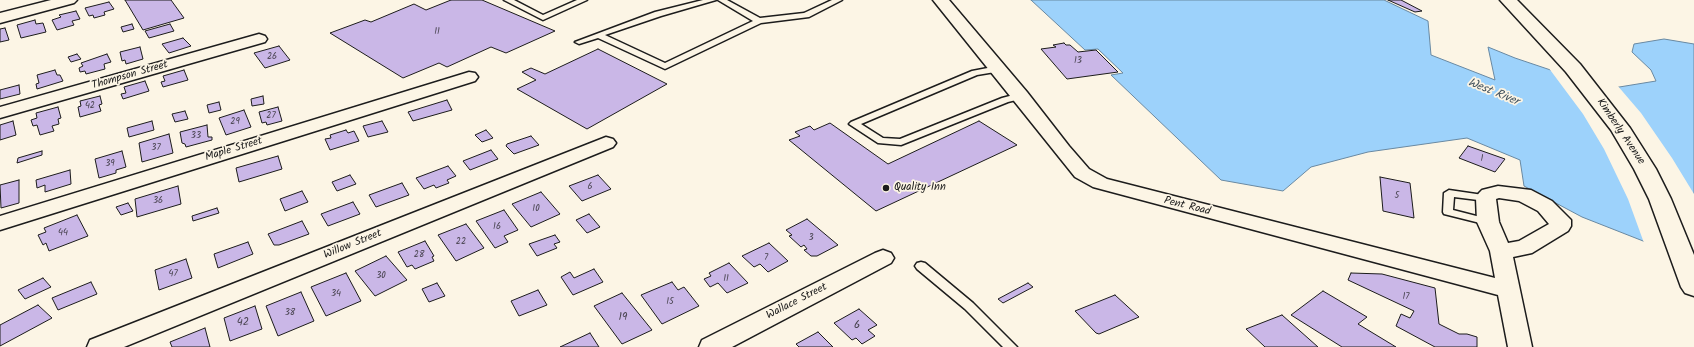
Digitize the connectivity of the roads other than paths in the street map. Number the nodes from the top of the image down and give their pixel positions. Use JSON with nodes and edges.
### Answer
{"nodes":[{"id":1,"x":69,"y":0,"type":"edge"},
{"id":2,"x":508,"y":0,"type":"edge"},
{"id":3,"x":583,"y":0,"type":"edge"},
{"id":4,"x":712,"y":0,"type":"edge"},
{"id":5,"x":722,"y":0,"type":"edge"},
{"id":6,"x":838,"y":0,"type":"edge"},
{"id":7,"x":941,"y":0,"type":"edge"},
{"id":8,"x":1508,"y":0,"type":"edge"},
{"id":9,"x":0,"y":18,"type":"edge"},
{"id":10,"x":759,"y":21,"type":"junction"},
{"id":11,"x":598,"y":35,"type":"junction"},
{"id":12,"x":259,"y":39,"type":"dead end"},
{"id":13,"x":579,"y":42,"type":"dead end"},
{"id":14,"x":998,"y":69,"type":"junction"},
{"id":15,"x":469,"y":77,"type":"dead end"},
{"id":16,"x":1021,"y":96,"type":"junction"},
{"id":17,"x":0,"y":113,"type":"edge"},
{"id":18,"x":606,"y":142,"type":"dead end"},
{"id":19,"x":1486,"y":198,"type":"junction"},
{"id":20,"x":1488,"y":222,"type":"junction"},
{"id":21,"x":0,"y":223,"type":"edge"},
{"id":22,"x":1501,"y":252,"type":"junction"},
{"id":23,"x":883,"y":258,"type":"dead end"},
{"id":24,"x":920,"y":266,"type":"dead end"},
{"id":25,"x":1694,"y":287,"type":"edge"},
{"id":26,"x":1510,"y":290,"type":"junction"},
{"id":27,"x":99,"y":347,"type":"edge"},
{"id":28,"x":711,"y":347,"type":"edge"},
{"id":29,"x":1011,"y":347,"type":"edge"},
{"id":30,"x":1520,"y":347,"type":"edge"}],
"edges":[{"from":1,"to":9,"type":"street"},
{"from":2,"to":3,"type":"lane"},
{"from":4,"to":11,"type":"lane"},
{"from":5,"to":10,"type":"lane"},
{"from":6,"to":10,"type":"lane"},
{"from":7,"to":14,"type":"street","name":"Pent Road"},
{"from":8,"to":25,"type":"main road","name":"Kimberly Avenue"},
{"from":10,"to":11,"type":"lane"},
{"from":11,"to":13,"type":"lane"},
{"from":12,"to":17,"type":"street","name":"Thompson Street"},
{"from":14,"to":16,"type":"street","name":"Pent Road"},
{"from":14,"to":16,"type":"lane"},
{"from":15,"to":21,"type":"street","name":"Maple Street"},
{"from":16,"to":26,"type":"street","name":"Pent Road"},
{"from":18,"to":27,"type":"street","name":"Willow Street"},
{"from":19,"to":20,"type":"street"},
{"from":19,"to":20,"type":"lane"},
{"from":19,"to":22,"type":"street"},
{"from":20,"to":22,"type":"street"},
{"from":22,"to":26,"type":"street"},
{"from":23,"to":28,"type":"street","name":"Wallace Street"},
{"from":24,"to":29,"type":"lane"},
{"from":26,"to":30,"type":"street"}]}
